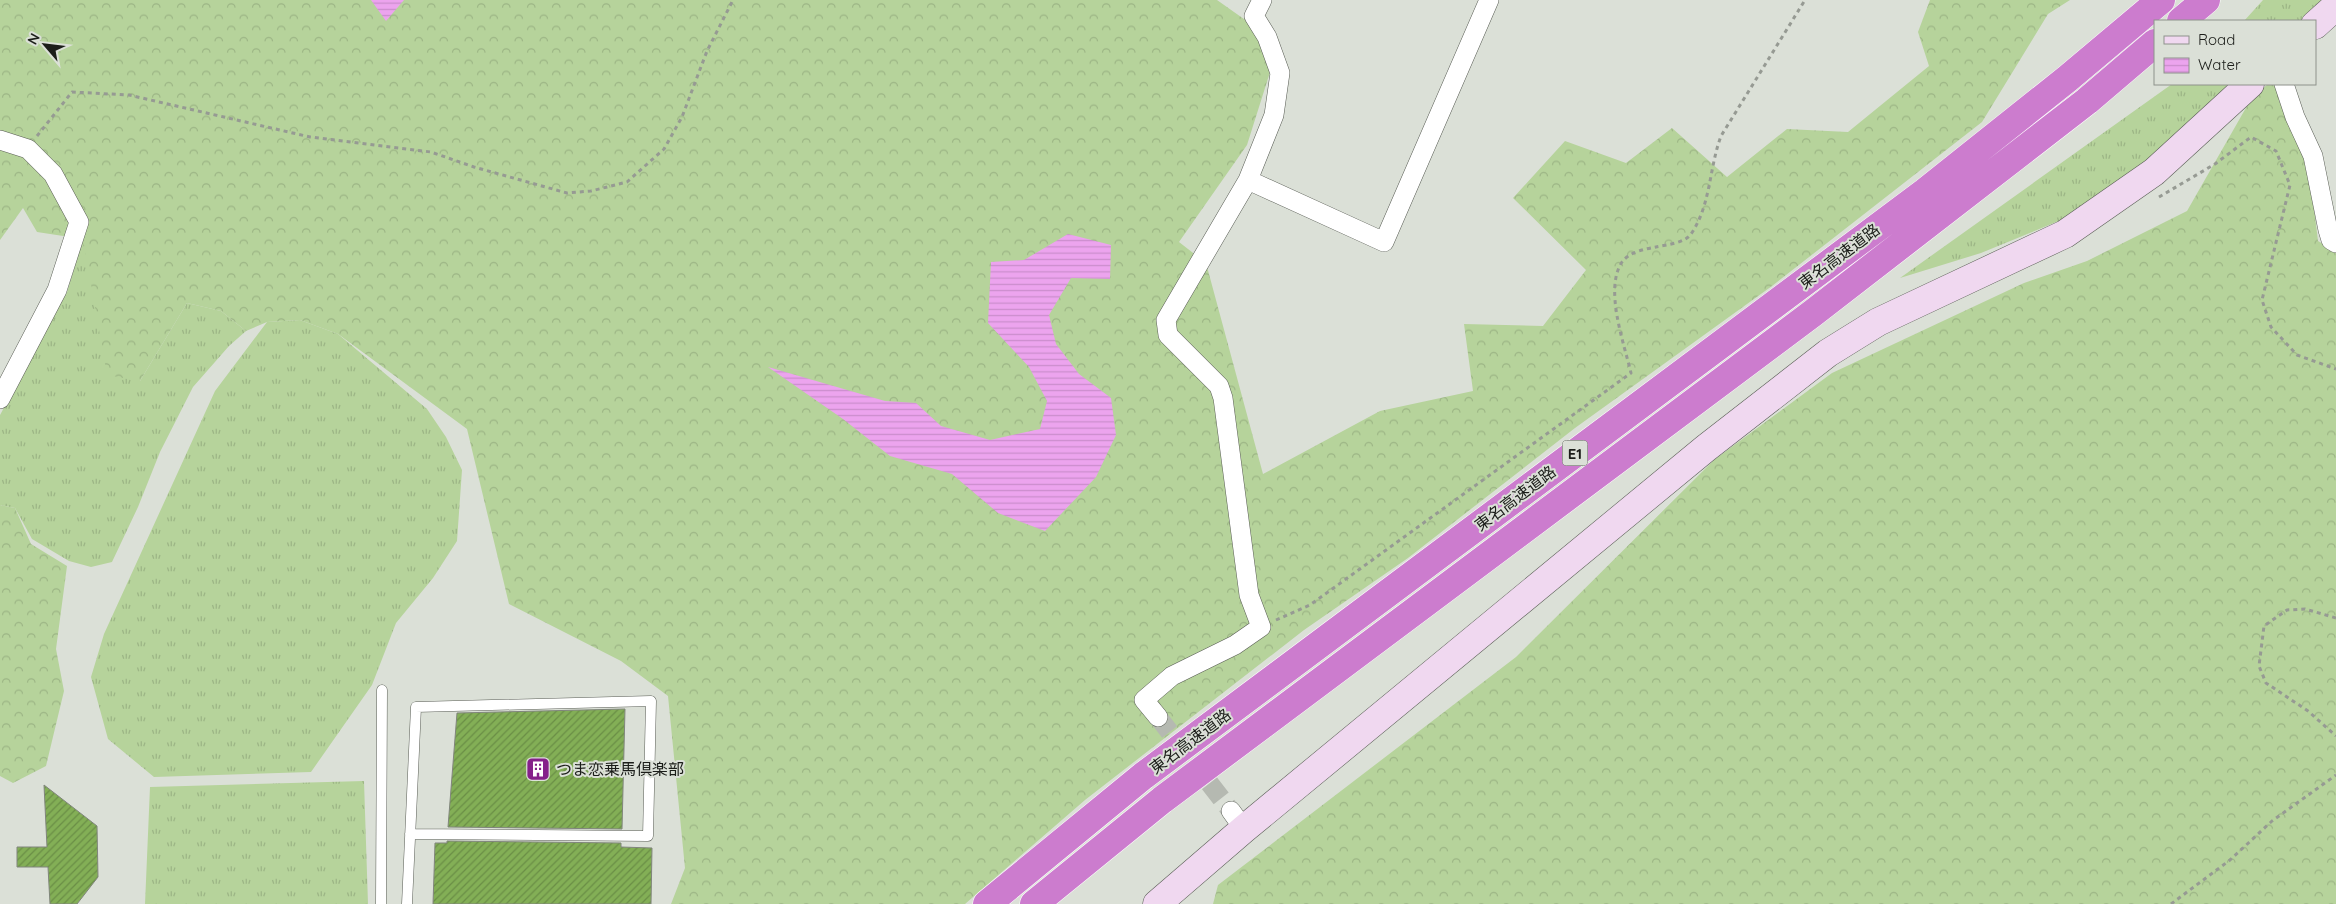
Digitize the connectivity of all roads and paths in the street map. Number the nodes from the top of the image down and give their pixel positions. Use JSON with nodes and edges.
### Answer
{"nodes":[{"id":1,"x":733,"y":0,"type":"edge"},
{"id":2,"x":1262,"y":0,"type":"edge"},
{"id":3,"x":1489,"y":0,"type":"edge"},
{"id":4,"x":1805,"y":0,"type":"edge"},
{"id":5,"x":2161,"y":0,"type":"edge"},
{"id":6,"x":2206,"y":0,"type":"edge"},
{"id":7,"x":2336,"y":6,"type":"edge"},
{"id":8,"x":2182,"y":20,"type":"edge"},
{"id":9,"x":2316,"y":24,"type":"edge"},
{"id":10,"x":2154,"y":44,"type":"edge"},
{"id":11,"x":2249,"y":85,"type":"edge"},
{"id":12,"x":2284,"y":85,"type":"edge"},
{"id":13,"x":0,"y":140,"type":"edge"},
{"id":14,"x":28,"y":149,"type":"junction"},
{"id":15,"x":1248,"y":180,"type":"junction"},
{"id":16,"x":2158,"y":198,"type":"dead end"},
{"id":17,"x":2336,"y":243,"type":"edge"},
{"id":18,"x":2336,"y":369,"type":"edge"},
{"id":19,"x":0,"y":399,"type":"edge"},
{"id":20,"x":2336,"y":618,"type":"edge"},
{"id":21,"x":1261,"y":627,"type":"junction"},
{"id":22,"x":382,"y":690,"type":"dead end"},
{"id":23,"x":1158,"y":718,"type":"tunnel mouth"},
{"id":24,"x":2336,"y":736,"type":"edge"},
{"id":25,"x":2336,"y":775,"type":"edge"},
{"id":26,"x":410,"y":834,"type":"junction"},
{"id":27,"x":381,"y":904,"type":"edge"},
{"id":28,"x":408,"y":904,"type":"edge"},
{"id":29,"x":987,"y":904,"type":"edge"},
{"id":30,"x":1034,"y":904,"type":"edge"},
{"id":31,"x":1157,"y":904,"type":"edge"},
{"id":32,"x":2170,"y":904,"type":"edge"}],
"edges":[{"from":1,"to":14,"type":"path"},
{"from":2,"to":15,"type":"street"},
{"from":3,"to":15,"type":"street"},
{"from":4,"to":21,"type":"path"},
{"from":5,"to":29,"type":"highway","name":"東名高速道路","number":"E1"},
{"from":6,"to":8,"type":"highway"},
{"from":7,"to":9,"type":"street"},
{"from":10,"to":30,"type":"highway","name":"東名高速道路","number":"E1"},
{"from":11,"to":31,"type":"street"},
{"from":12,"to":17,"type":"street"},
{"from":13,"to":14,"type":"street"},
{"from":14,"to":19,"type":"street"},
{"from":15,"to":21,"type":"street"},
{"from":16,"to":18,"type":"path"},
{"from":20,"to":24,"type":"path"},
{"from":21,"to":23,"type":"street"},
{"from":22,"to":27,"type":"lane"},
{"from":25,"to":32,"type":"path"},
{"from":26,"to":26,"type":"lane"},
{"from":26,"to":28,"type":"lane"}]}
